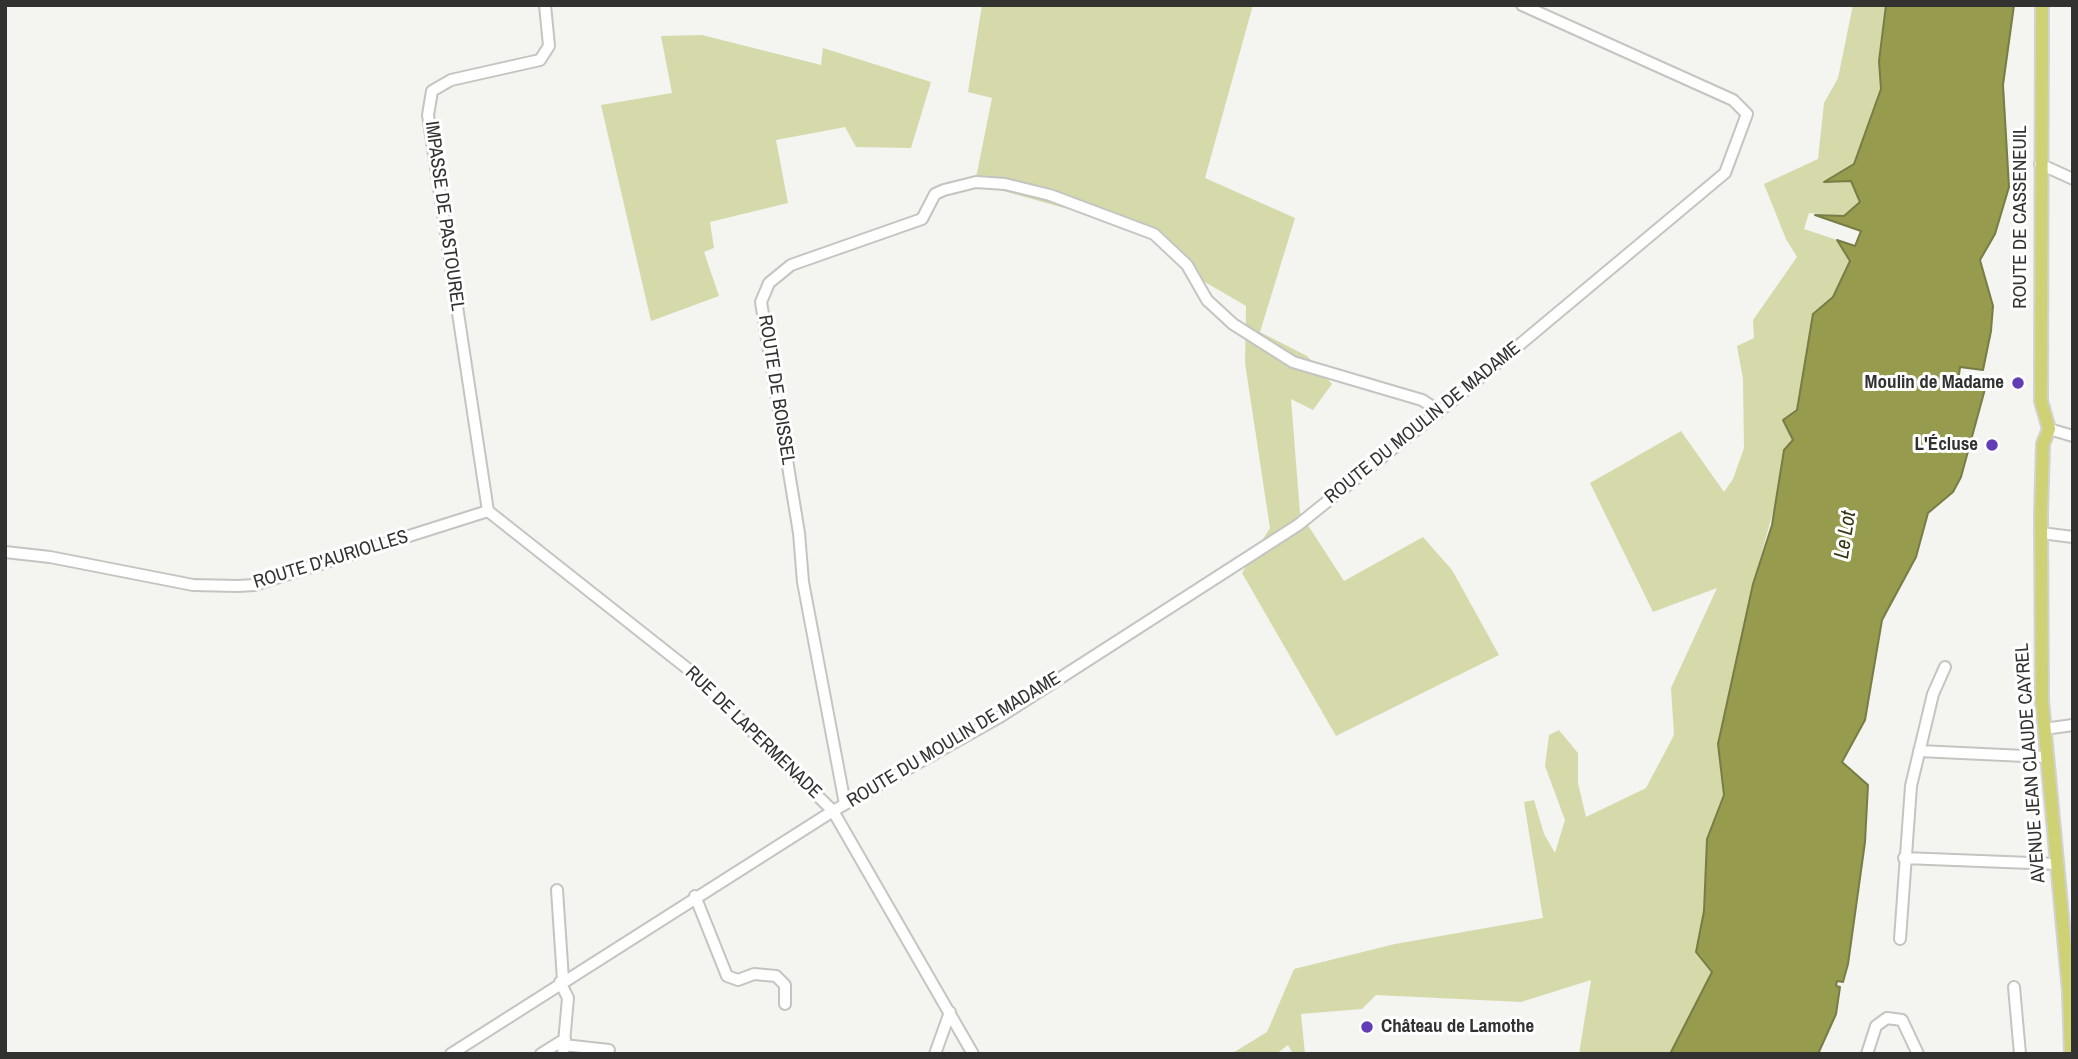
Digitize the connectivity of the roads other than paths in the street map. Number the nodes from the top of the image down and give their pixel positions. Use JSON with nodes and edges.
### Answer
{"nodes":[{"id":1,"x":545,"y":5,"type":"edge"},
{"id":2,"x":1521,"y":5,"type":"edge"},
{"id":3,"x":2042,"y":5,"type":"edge"},
{"id":4,"x":2040,"y":164,"type":"junction"},
{"id":5,"x":2073,"y":179,"type":"edge"},
{"id":6,"x":1439,"y":411,"type":"junction"},
{"id":7,"x":2049,"y":429,"type":"junction"},
{"id":8,"x":2073,"y":436,"type":"edge"},
{"id":9,"x":488,"y":511,"type":"junction"},
{"id":10,"x":2041,"y":533,"type":"junction"},
{"id":11,"x":2073,"y":537,"type":"edge"},
{"id":12,"x":5,"y":552,"type":"edge"},
{"id":13,"x":1945,"y":667,"type":"dead end"},
{"id":14,"x":2073,"y":725,"type":"edge"},
{"id":15,"x":2044,"y":729,"type":"junction"},
{"id":16,"x":1919,"y":751,"type":"junction"},
{"id":17,"x":2046,"y":757,"type":"junction"},
{"id":18,"x":845,"y":804,"type":"junction"},
{"id":19,"x":833,"y":811,"type":"junction"},
{"id":20,"x":1904,"y":858,"type":"junction"},
{"id":21,"x":2056,"y":864,"type":"junction"},
{"id":22,"x":557,"y":890,"type":"dead end"},
{"id":23,"x":2059,"y":894,"type":"junction"},
{"id":24,"x":695,"y":896,"type":"junction"},
{"id":25,"x":2073,"y":897,"type":"edge"},
{"id":26,"x":1900,"y":939,"type":"dead end"},
{"id":27,"x":561,"y":981,"type":"junction"},
{"id":28,"x":2014,"y":987,"type":"dead end"},
{"id":29,"x":785,"y":1004,"type":"dead end"},
{"id":30,"x":950,"y":1012,"type":"junction"},
{"id":31,"x":564,"y":1046,"type":"edge"},
{"id":32,"x":610,"y":1050,"type":"dead end"},
{"id":33,"x":450,"y":1054,"type":"edge"},
{"id":34,"x":541,"y":1054,"type":"edge"},
{"id":35,"x":934,"y":1054,"type":"edge"},
{"id":36,"x":973,"y":1054,"type":"edge"},
{"id":37,"x":1867,"y":1054,"type":"edge"},
{"id":38,"x":1918,"y":1054,"type":"edge"},
{"id":39,"x":2020,"y":1054,"type":"edge"},
{"id":40,"x":2072,"y":1054,"type":"edge"}],
"edges":[{"from":1,"to":9,"type":"street","name":"IMPASSE DE PASTOUREL"},
{"from":2,"to":6,"type":"street","name":"ROUTE DU MOULIN DE MADAME"},
{"from":3,"to":4,"type":"main road","name":"ROUTE DE CASSENEUIL"},
{"from":4,"to":5,"type":"street"},
{"from":4,"to":7,"type":"main road","name":"ROUTE DE CASSENEUIL"},
{"from":6,"to":18,"type":"street","name":"ROUTE DU MOULIN DE MADAME"},
{"from":6,"to":18,"type":"street","name":"ROUTE DE BOISSEL"},
{"from":7,"to":8,"type":"street"},
{"from":7,"to":10,"type":"main road","name":"AVENUE JEAN CLAUDE CAYREL"},
{"from":9,"to":12,"type":"street","name":"ROUTE D'AURIOLLES"},
{"from":9,"to":19,"type":"street","name":"RUE DE LAPERMENADE"},
{"from":10,"to":11,"type":"street"},
{"from":10,"to":15,"type":"main road","name":"AVENUE JEAN CLAUDE CAYREL"},
{"from":13,"to":16,"type":"street"},
{"from":14,"to":15,"type":"street"},
{"from":15,"to":17,"type":"main road","name":"AVENUE JEAN CLAUDE CAYREL"},
{"from":16,"to":17,"type":"street"},
{"from":16,"to":20,"type":"street"},
{"from":17,"to":21,"type":"main road","name":"AVENUE JEAN CLAUDE CAYREL"},
{"from":18,"to":19,"type":"street","name":"ROUTE DU MOULIN DE MADAME"},
{"from":19,"to":24,"type":"street","name":"RUE DE LAPERMENADE"},
{"from":19,"to":30,"type":"street"},
{"from":20,"to":21,"type":"street"},
{"from":20,"to":26,"type":"street"},
{"from":21,"to":23,"type":"main road","name":"AVENUE JEAN CLAUDE CAYREL"},
{"from":22,"to":27,"type":"street"},
{"from":23,"to":25,"type":"street"},
{"from":23,"to":40,"type":"main road","name":"AVENUE JEAN CLAUDE CAYREL"},
{"from":24,"to":27,"type":"street","name":"RUE DE LAPERMENADE"},
{"from":24,"to":29,"type":"street"},
{"from":27,"to":31,"type":"street"},
{"from":27,"to":33,"type":"street","name":"RUE DE LAPERMENADE"},
{"from":28,"to":39,"type":"street"},
{"from":30,"to":35,"type":"street"},
{"from":30,"to":36,"type":"street"},
{"from":31,"to":32,"type":"street"},
{"from":31,"to":34,"type":"street"},
{"from":37,"to":38,"type":"street"}]}
